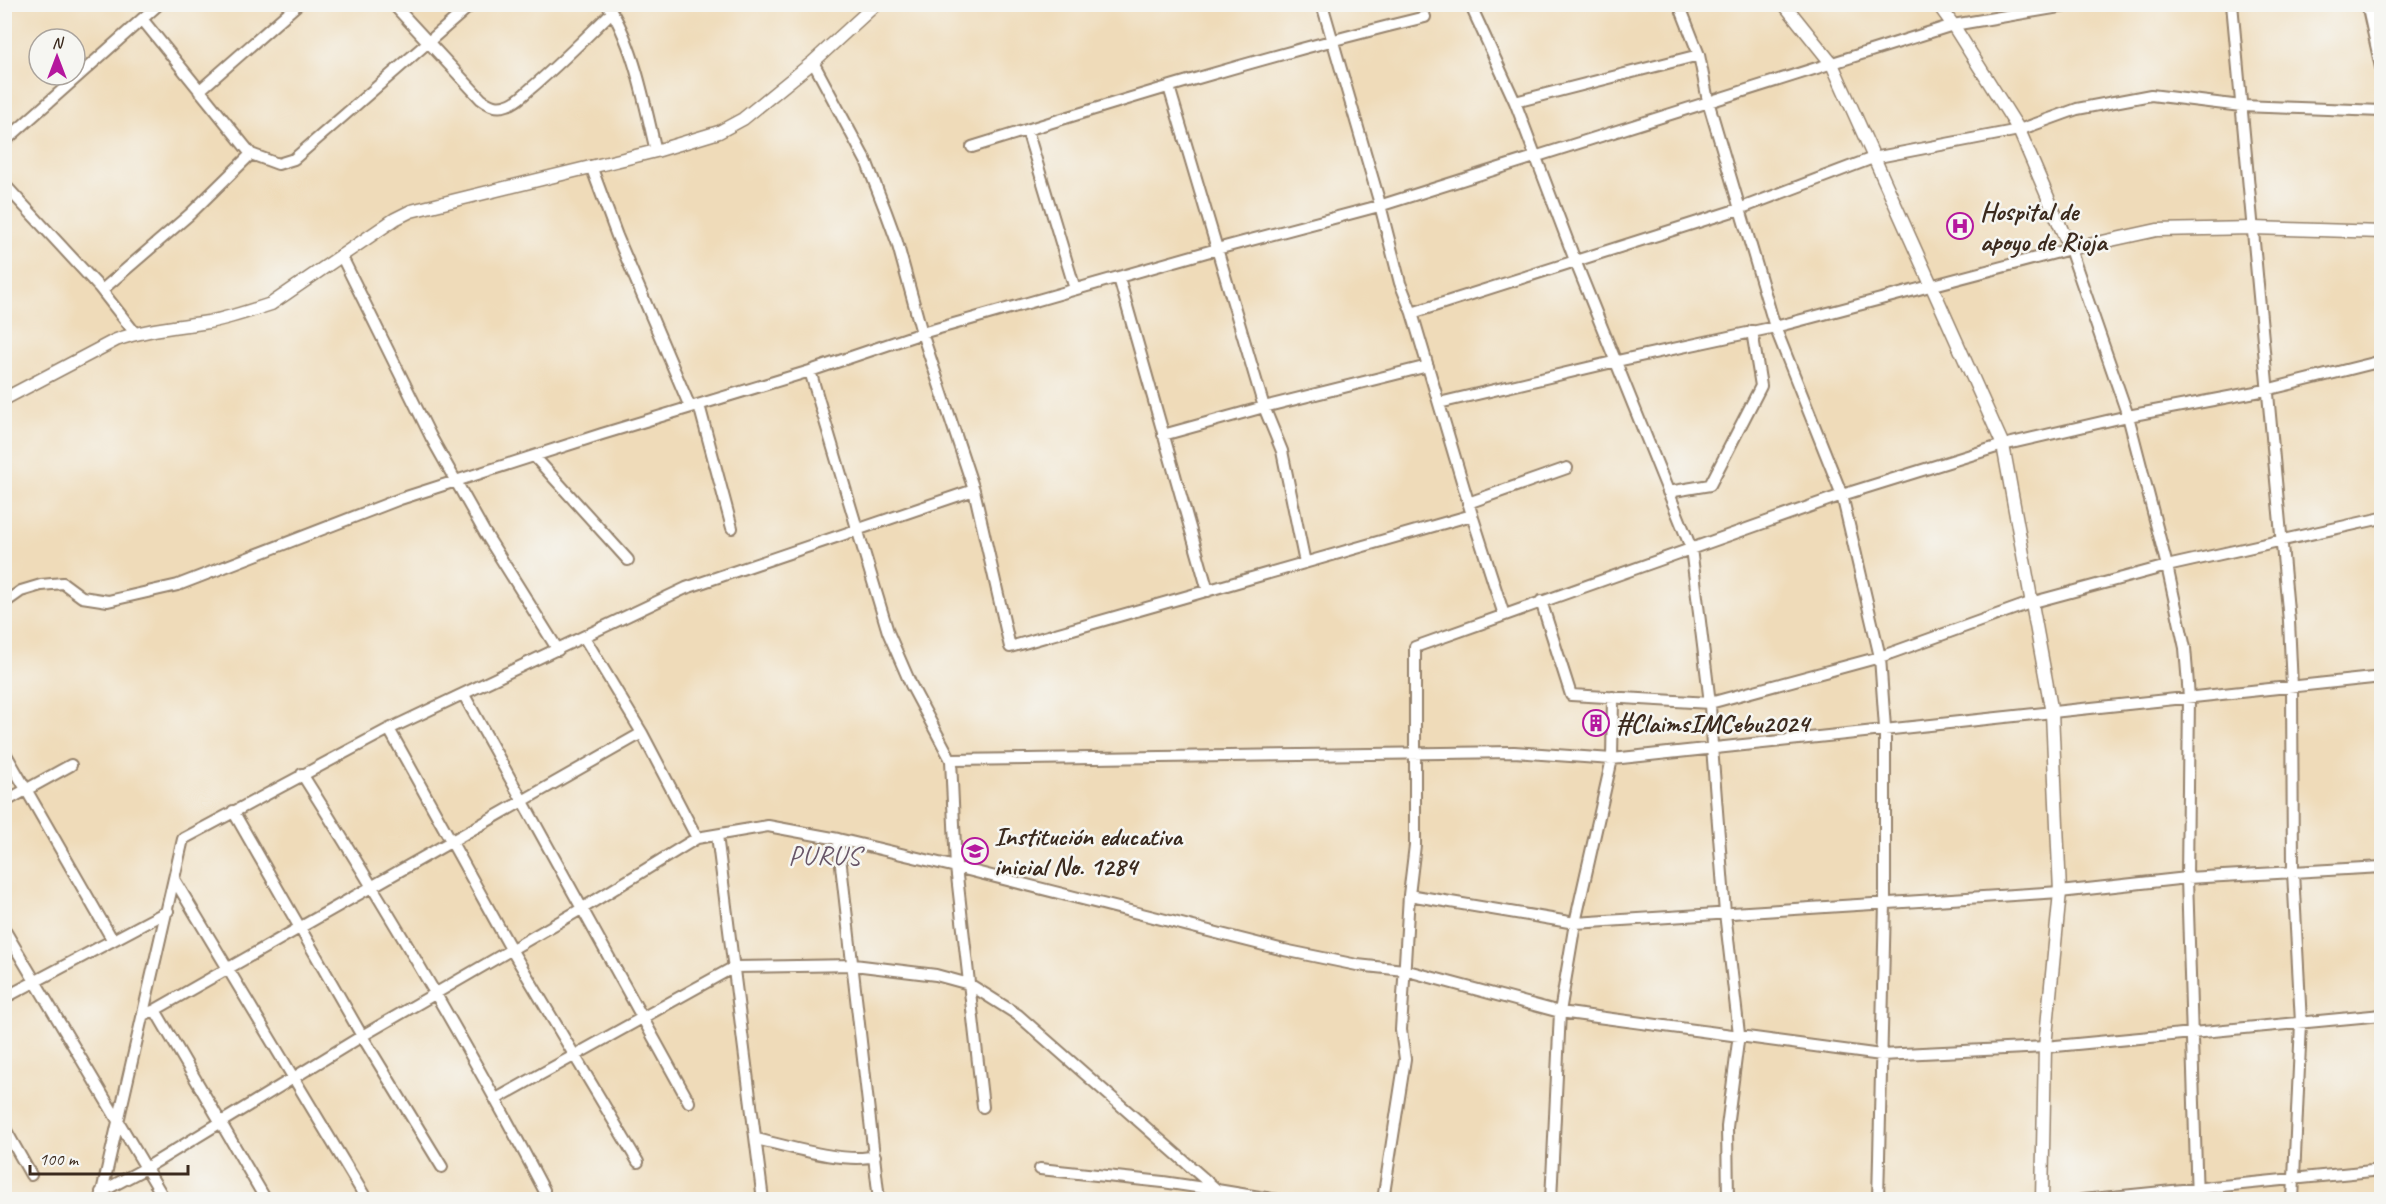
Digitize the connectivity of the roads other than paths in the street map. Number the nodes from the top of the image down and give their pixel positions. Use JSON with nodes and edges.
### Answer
{"nodes":[{"id":1,"x":159,"y":4,"type":"edge"},
{"id":2,"x":298,"y":4,"type":"edge"},
{"id":3,"x":393,"y":4,"type":"edge"},
{"id":4,"x":472,"y":4,"type":"edge"},
{"id":5,"x":876,"y":4,"type":"edge"},
{"id":6,"x":1322,"y":4,"type":"edge"},
{"id":7,"x":1470,"y":4,"type":"edge"},
{"id":8,"x":1679,"y":4,"type":"edge"},
{"id":9,"x":1784,"y":4,"type":"edge"},
{"id":10,"x":1938,"y":4,"type":"edge"},
{"id":11,"x":2077,"y":4,"type":"edge"},
{"id":12,"x":2232,"y":4,"type":"edge"},
{"id":13,"x":2367,"y":4,"type":"edge"},
{"id":14,"x":609,"y":8,"type":"edge"},
{"id":15,"x":1425,"y":17,"type":"dead end"},
{"id":16,"x":142,"y":19,"type":"junction"},
{"id":17,"x":1953,"y":25,"type":"junction"},
{"id":18,"x":1332,"y":39,"type":"junction"},
{"id":19,"x":429,"y":44,"type":"junction"},
{"id":20,"x":1699,"y":55,"type":"junction"},
{"id":21,"x":813,"y":62,"type":"junction"},
{"id":22,"x":1832,"y":64,"type":"junction"},
{"id":23,"x":2382,"y":72,"type":"edge"},
{"id":24,"x":1168,"y":87,"type":"junction"},
{"id":25,"x":199,"y":91,"type":"junction"},
{"id":26,"x":1708,"y":101,"type":"junction"},
{"id":27,"x":1515,"y":102,"type":"junction"},
{"id":28,"x":2241,"y":105,"type":"junction"},
{"id":29,"x":2382,"y":111,"type":"edge"},
{"id":30,"x":1027,"y":130,"type":"junction"},
{"id":31,"x":2019,"y":130,"type":"junction"},
{"id":32,"x":4,"y":142,"type":"edge"},
{"id":33,"x":972,"y":147,"type":"dead end"},
{"id":34,"x":656,"y":151,"type":"junction"},
{"id":35,"x":251,"y":154,"type":"junction"},
{"id":36,"x":1536,"y":156,"type":"junction"},
{"id":37,"x":1872,"y":158,"type":"junction"},
{"id":38,"x":591,"y":166,"type":"junction"},
{"id":39,"x":4,"y":184,"type":"edge"},
{"id":40,"x":1379,"y":206,"type":"junction"},
{"id":41,"x":1739,"y":209,"type":"junction"},
{"id":42,"x":2252,"y":228,"type":"junction"},
{"id":43,"x":2382,"y":232,"type":"edge"},
{"id":44,"x":1218,"y":249,"type":"junction"},
{"id":45,"x":2070,"y":249,"type":"junction"},
{"id":46,"x":341,"y":255,"type":"junction"},
{"id":47,"x":1576,"y":262,"type":"junction"},
{"id":48,"x":1119,"y":278,"type":"junction"},
{"id":49,"x":1930,"y":286,"type":"junction"},
{"id":50,"x":1075,"y":289,"type":"junction"},
{"id":51,"x":102,"y":290,"type":"junction"},
{"id":52,"x":1412,"y":313,"type":"junction"},
{"id":53,"x":1775,"y":327,"type":"junction"},
{"id":54,"x":1752,"y":331,"type":"junction"},
{"id":55,"x":135,"y":333,"type":"junction"},
{"id":56,"x":922,"y":333,"type":"junction"},
{"id":57,"x":1617,"y":361,"type":"junction"},
{"id":58,"x":2382,"y":361,"type":"edge"},
{"id":59,"x":1428,"y":366,"type":"junction"},
{"id":60,"x":810,"y":371,"type":"junction"},
{"id":61,"x":2266,"y":390,"type":"junction"},
{"id":62,"x":4,"y":399,"type":"edge"},
{"id":63,"x":1439,"y":403,"type":"junction"},
{"id":64,"x":694,"y":406,"type":"junction"},
{"id":65,"x":1264,"y":407,"type":"junction"},
{"id":66,"x":2128,"y":416,"type":"junction"},
{"id":67,"x":1163,"y":435,"type":"junction"},
{"id":68,"x":2003,"y":445,"type":"junction"},
{"id":69,"x":534,"y":456,"type":"junction"},
{"id":70,"x":1567,"y":468,"type":"dead end"},
{"id":71,"x":456,"y":482,"type":"junction"},
{"id":72,"x":974,"y":490,"type":"junction"},
{"id":73,"x":1668,"y":492,"type":"junction"},
{"id":74,"x":1842,"y":495,"type":"junction"},
{"id":75,"x":1468,"y":503,"type":"junction"},
{"id":76,"x":1472,"y":516,"type":"junction"},
{"id":77,"x":2382,"y":518,"type":"edge"},
{"id":78,"x":732,"y":528,"type":"dead end"},
{"id":79,"x":857,"y":529,"type":"junction"},
{"id":80,"x":2280,"y":539,"type":"junction"},
{"id":81,"x":1691,"y":548,"type":"junction"},
{"id":82,"x":628,"y":560,"type":"dead end"},
{"id":83,"x":1305,"y":563,"type":"junction"},
{"id":84,"x":2167,"y":566,"type":"junction"},
{"id":85,"x":1208,"y":591,"type":"junction"},
{"id":86,"x":1541,"y":602,"type":"junction"},
{"id":87,"x":4,"y":603,"type":"edge"},
{"id":88,"x":2030,"y":603,"type":"junction"},
{"id":89,"x":1504,"y":615,"type":"junction"},
{"id":90,"x":584,"y":637,"type":"junction"},
{"id":91,"x":558,"y":650,"type":"junction"},
{"id":92,"x":1880,"y":657,"type":"junction"},
{"id":93,"x":2382,"y":677,"type":"edge"},
{"id":94,"x":2292,"y":687,"type":"junction"},
{"id":95,"x":464,"y":695,"type":"junction"},
{"id":96,"x":1613,"y":697,"type":"junction"},
{"id":97,"x":2189,"y":698,"type":"junction"},
{"id":98,"x":1710,"y":703,"type":"junction"},
{"id":99,"x":2052,"y":713,"type":"junction"},
{"id":100,"x":1885,"y":728,"type":"junction"},
{"id":101,"x":389,"y":729,"type":"junction"},
{"id":102,"x":642,"y":733,"type":"junction"},
{"id":103,"x":1712,"y":747,"type":"junction"},
{"id":104,"x":4,"y":752,"type":"edge"},
{"id":105,"x":1416,"y":753,"type":"junction"},
{"id":106,"x":951,"y":759,"type":"junction"},
{"id":107,"x":1612,"y":759,"type":"junction"},
{"id":108,"x":71,"y":765,"type":"dead end"},
{"id":109,"x":302,"y":774,"type":"junction"},
{"id":110,"x":25,"y":791,"type":"junction"},
{"id":111,"x":523,"y":801,"type":"junction"},
{"id":112,"x":4,"y":802,"type":"edge"},
{"id":113,"x":233,"y":810,"type":"junction"},
{"id":114,"x":717,"y":835,"type":"junction"},
{"id":115,"x":697,"y":838,"type":"junction"},
{"id":116,"x":838,"y":839,"type":"junction"},
{"id":117,"x":452,"y":842,"type":"junction"},
{"id":118,"x":956,"y":867,"type":"junction"},
{"id":119,"x":2382,"y":867,"type":"edge"},
{"id":120,"x":2293,"y":872,"type":"junction"},
{"id":121,"x":2187,"y":878,"type":"junction"},
{"id":122,"x":174,"y":879,"type":"junction"},
{"id":123,"x":374,"y":886,"type":"junction"},
{"id":124,"x":2060,"y":892,"type":"junction"},
{"id":125,"x":1409,"y":895,"type":"junction"},
{"id":126,"x":1886,"y":903,"type":"junction"},
{"id":127,"x":583,"y":908,"type":"junction"},
{"id":128,"x":168,"y":912,"type":"junction"},
{"id":129,"x":1725,"y":913,"type":"junction"},
{"id":130,"x":1575,"y":923,"type":"junction"},
{"id":131,"x":300,"y":928,"type":"junction"},
{"id":132,"x":4,"y":929,"type":"edge"},
{"id":133,"x":112,"y":939,"type":"junction"},
{"id":134,"x":511,"y":948,"type":"junction"},
{"id":135,"x":854,"y":965,"type":"junction"},
{"id":136,"x":734,"y":967,"type":"junction"},
{"id":137,"x":227,"y":968,"type":"junction"},
{"id":138,"x":1404,"y":970,"type":"junction"},
{"id":139,"x":35,"y":982,"type":"junction"},
{"id":140,"x":969,"y":984,"type":"junction"},
{"id":141,"x":436,"y":993,"type":"junction"},
{"id":142,"x":4,"y":998,"type":"edge"},
{"id":143,"x":155,"y":1010,"type":"junction"},
{"id":144,"x":1560,"y":1012,"type":"junction"},
{"id":145,"x":143,"y":1015,"type":"junction"},
{"id":146,"x":2382,"y":1016,"type":"edge"},
{"id":147,"x":644,"y":1019,"type":"junction"},
{"id":148,"x":2301,"y":1023,"type":"junction"},
{"id":149,"x":2192,"y":1033,"type":"junction"},
{"id":150,"x":1739,"y":1034,"type":"junction"},
{"id":151,"x":362,"y":1036,"type":"junction"},
{"id":152,"x":2045,"y":1047,"type":"junction"},
{"id":153,"x":1881,"y":1055,"type":"junction"},
{"id":154,"x":575,"y":1056,"type":"junction"},
{"id":155,"x":294,"y":1080,"type":"junction"},
{"id":156,"x":496,"y":1099,"type":"junction"},
{"id":157,"x":689,"y":1102,"type":"dead end"},
{"id":158,"x":983,"y":1107,"type":"dead end"},
{"id":159,"x":117,"y":1119,"type":"junction"},
{"id":160,"x":221,"y":1124,"type":"junction"},
{"id":161,"x":4,"y":1127,"type":"edge"},
{"id":162,"x":756,"y":1139,"type":"junction"},
{"id":163,"x":875,"y":1156,"type":"junction"},
{"id":164,"x":638,"y":1162,"type":"dead end"},
{"id":165,"x":442,"y":1167,"type":"dead end"},
{"id":166,"x":146,"y":1168,"type":"junction"},
{"id":167,"x":1040,"y":1169,"type":"dead end"},
{"id":168,"x":2382,"y":1170,"type":"edge"},
{"id":169,"x":31,"y":1175,"type":"dead end"},
{"id":170,"x":2294,"y":1179,"type":"junction"},
{"id":171,"x":2196,"y":1187,"type":"junction"},
{"id":172,"x":544,"y":1190,"type":"dead end"},
{"id":173,"x":1215,"y":1195,"type":"edge"},
{"id":174,"x":101,"y":1196,"type":"edge"},
{"id":175,"x":165,"y":1200,"type":"edge"},
{"id":176,"x":266,"y":1200,"type":"edge"},
{"id":177,"x":367,"y":1200,"type":"edge"},
{"id":178,"x":763,"y":1200,"type":"edge"},
{"id":179,"x":879,"y":1200,"type":"edge"},
{"id":180,"x":1278,"y":1200,"type":"edge"},
{"id":181,"x":1383,"y":1200,"type":"edge"},
{"id":182,"x":1551,"y":1200,"type":"edge"},
{"id":183,"x":1728,"y":1200,"type":"edge"},
{"id":184,"x":1878,"y":1200,"type":"edge"},
{"id":185,"x":2042,"y":1200,"type":"edge"},
{"id":186,"x":2082,"y":1200,"type":"edge"},
{"id":187,"x":2197,"y":1200,"type":"edge"},
{"id":188,"x":2293,"y":1200,"type":"edge"}],
"edges":[{"from":1,"to":16,"type":"street"},
{"from":2,"to":25,"type":"street"},
{"from":3,"to":19,"type":"street"},
{"from":4,"to":19,"type":"street"},
{"from":5,"to":21,"type":"street"},
{"from":6,"to":18,"type":"street"},
{"from":7,"to":27,"type":"street"},
{"from":8,"to":20,"type":"street"},
{"from":9,"to":22,"type":"street"},
{"from":10,"to":17,"type":"street"},
{"from":11,"to":17,"type":"street"},
{"from":12,"to":28,"type":"street"},
{"from":13,"to":23,"type":"street"},
{"from":14,"to":19,"type":"street"},
{"from":14,"to":34,"type":"street"},
{"from":15,"to":18,"type":"street"},
{"from":16,"to":25,"type":"street"},
{"from":16,"to":32,"type":"street"},
{"from":17,"to":22,"type":"street"},
{"from":17,"to":31,"type":"street"},
{"from":18,"to":24,"type":"street"},
{"from":18,"to":40,"type":"street"},
{"from":19,"to":35,"type":"street"},
{"from":20,"to":26,"type":"street"},
{"from":20,"to":27,"type":"street"},
{"from":21,"to":34,"type":"street"},
{"from":21,"to":56,"type":"street"},
{"from":22,"to":26,"type":"street"},
{"from":22,"to":37,"type":"street"},
{"from":24,"to":30,"type":"street"},
{"from":24,"to":44,"type":"street"},
{"from":25,"to":35,"type":"street"},
{"from":26,"to":36,"type":"street"},
{"from":26,"to":41,"type":"street"},
{"from":27,"to":36,"type":"street"},
{"from":28,"to":29,"type":"street"},
{"from":28,"to":31,"type":"street"},
{"from":28,"to":42,"type":"street"},
{"from":30,"to":33,"type":"street"},
{"from":30,"to":50,"type":"street"},
{"from":31,"to":37,"type":"street"},
{"from":31,"to":45,"type":"street"},
{"from":34,"to":38,"type":"street"},
{"from":35,"to":51,"type":"street"},
{"from":36,"to":40,"type":"street"},
{"from":36,"to":47,"type":"street"},
{"from":37,"to":41,"type":"street"},
{"from":37,"to":49,"type":"street"},
{"from":38,"to":46,"type":"street"},
{"from":38,"to":64,"type":"street"},
{"from":39,"to":51,"type":"street"},
{"from":40,"to":44,"type":"street"},
{"from":40,"to":52,"type":"street"},
{"from":41,"to":47,"type":"street"},
{"from":41,"to":53,"type":"street"},
{"from":42,"to":43,"type":"street"},
{"from":42,"to":45,"type":"street"},
{"from":42,"to":61,"type":"street"},
{"from":44,"to":48,"type":"street"},
{"from":44,"to":65,"type":"street"},
{"from":45,"to":49,"type":"street"},
{"from":45,"to":66,"type":"street"},
{"from":46,"to":55,"type":"street"},
{"from":46,"to":71,"type":"street"},
{"from":47,"to":52,"type":"street"},
{"from":47,"to":57,"type":"street"},
{"from":48,"to":50,"type":"street"},
{"from":48,"to":67,"type":"street"},
{"from":49,"to":53,"type":"street"},
{"from":49,"to":68,"type":"street"},
{"from":50,"to":56,"type":"street"},
{"from":51,"to":55,"type":"street"},
{"from":52,"to":59,"type":"street"},
{"from":53,"to":54,"type":"street"},
{"from":53,"to":74,"type":"street"},
{"from":54,"to":57,"type":"street"},
{"from":54,"to":73,"type":"street"},
{"from":55,"to":62,"type":"street"},
{"from":56,"to":60,"type":"street"},
{"from":56,"to":72,"type":"street"},
{"from":57,"to":63,"type":"street"},
{"from":57,"to":73,"type":"street"},
{"from":58,"to":61,"type":"street"},
{"from":59,"to":63,"type":"street"},
{"from":59,"to":65,"type":"street"},
{"from":60,"to":64,"type":"street"},
{"from":60,"to":79,"type":"street"},
{"from":61,"to":66,"type":"street"},
{"from":61,"to":80,"type":"street"},
{"from":63,"to":75,"type":"street"},
{"from":64,"to":69,"type":"street"},
{"from":64,"to":78,"type":"street"},
{"from":65,"to":67,"type":"street"},
{"from":65,"to":83,"type":"street"},
{"from":66,"to":68,"type":"street"},
{"from":66,"to":84,"type":"street"},
{"from":67,"to":85,"type":"street"},
{"from":68,"to":74,"type":"street"},
{"from":68,"to":88,"type":"street"},
{"from":69,"to":71,"type":"street"},
{"from":69,"to":82,"type":"street"},
{"from":70,"to":75,"type":"street"},
{"from":71,"to":87,"type":"street"},
{"from":71,"to":91,"type":"street"},
{"from":72,"to":79,"type":"street"},
{"from":72,"to":85,"type":"street"},
{"from":73,"to":81,"type":"street"},
{"from":74,"to":81,"type":"street"},
{"from":74,"to":92,"type":"street"},
{"from":75,"to":76,"type":"street"},
{"from":76,"to":83,"type":"street"},
{"from":76,"to":89,"type":"street"},
{"from":77,"to":80,"type":"street"},
{"from":79,"to":90,"type":"street"},
{"from":79,"to":106,"type":"street"},
{"from":80,"to":84,"type":"street"},
{"from":80,"to":94,"type":"street"},
{"from":81,"to":86,"type":"street"},
{"from":81,"to":98,"type":"street"},
{"from":83,"to":85,"type":"street"},
{"from":84,"to":88,"type":"street"},
{"from":84,"to":97,"type":"street"},
{"from":86,"to":89,"type":"street"},
{"from":86,"to":96,"type":"street"},
{"from":88,"to":92,"type":"street"},
{"from":88,"to":99,"type":"street"},
{"from":89,"to":105,"type":"street"},
{"from":90,"to":91,"type":"street"},
{"from":90,"to":102,"type":"street"},
{"from":91,"to":95,"type":"street"},
{"from":92,"to":98,"type":"street"},
{"from":92,"to":100,"type":"street"},
{"from":93,"to":94,"type":"street"},
{"from":94,"to":97,"type":"street"},
{"from":94,"to":120,"type":"street"},
{"from":95,"to":101,"type":"street"},
{"from":95,"to":111,"type":"street"},
{"from":96,"to":98,"type":"street"},
{"from":96,"to":107,"type":"street"},
{"from":97,"to":99,"type":"street"},
{"from":97,"to":121,"type":"street"},
{"from":98,"to":103,"type":"street"},
{"from":99,"to":100,"type":"street"},
{"from":99,"to":124,"type":"street"},
{"from":100,"to":103,"type":"street"},
{"from":100,"to":126,"type":"street"},
{"from":101,"to":109,"type":"street"},
{"from":101,"to":117,"type":"street"},
{"from":102,"to":111,"type":"street"},
{"from":102,"to":115,"type":"street"},
{"from":103,"to":107,"type":"street"},
{"from":103,"to":129,"type":"street"},
{"from":104,"to":110,"type":"street"},
{"from":105,"to":106,"type":"street"},
{"from":105,"to":107,"type":"street"},
{"from":105,"to":125,"type":"street"},
{"from":106,"to":118,"type":"street"},
{"from":107,"to":130,"type":"street"},
{"from":108,"to":110,"type":"street"},
{"from":109,"to":113,"type":"street"},
{"from":109,"to":123,"type":"street"},
{"from":110,"to":112,"type":"street"},
{"from":110,"to":133,"type":"street"},
{"from":111,"to":117,"type":"street"},
{"from":111,"to":127,"type":"street"},
{"from":113,"to":122,"type":"street"},
{"from":113,"to":131,"type":"street"},
{"from":114,"to":115,"type":"street"},
{"from":114,"to":116,"type":"street"},
{"from":114,"to":136,"type":"street"},
{"from":115,"to":127,"type":"street"},
{"from":116,"to":118,"type":"street"},
{"from":116,"to":135,"type":"street"},
{"from":117,"to":123,"type":"street"},
{"from":117,"to":134,"type":"street"},
{"from":118,"to":138,"type":"street"},
{"from":118,"to":140,"type":"street"},
{"from":119,"to":120,"type":"street"},
{"from":120,"to":121,"type":"street"},
{"from":120,"to":148,"type":"street"},
{"from":121,"to":124,"type":"street"},
{"from":121,"to":149,"type":"street"},
{"from":122,"to":128,"type":"street"},
{"from":122,"to":137,"type":"street"},
{"from":123,"to":131,"type":"street"},
{"from":123,"to":141,"type":"street"},
{"from":124,"to":126,"type":"street"},
{"from":124,"to":152,"type":"street"},
{"from":125,"to":130,"type":"street"},
{"from":125,"to":138,"type":"street"},
{"from":126,"to":129,"type":"street"},
{"from":126,"to":153,"type":"street"},
{"from":127,"to":134,"type":"street"},
{"from":127,"to":147,"type":"street"},
{"from":128,"to":133,"type":"street"},
{"from":128,"to":145,"type":"street"},
{"from":129,"to":130,"type":"street"},
{"from":129,"to":150,"type":"street"},
{"from":130,"to":144,"type":"street"},
{"from":131,"to":137,"type":"street"},
{"from":131,"to":151,"type":"street"},
{"from":132,"to":139,"type":"street"},
{"from":133,"to":139,"type":"street"},
{"from":134,"to":141,"type":"street"},
{"from":134,"to":154,"type":"street"},
{"from":135,"to":136,"type":"street"},
{"from":135,"to":140,"type":"street"},
{"from":135,"to":163,"type":"street"},
{"from":136,"to":147,"type":"street"},
{"from":136,"to":162,"type":"street"},
{"from":137,"to":143,"type":"street"},
{"from":137,"to":155,"type":"street"},
{"from":138,"to":144,"type":"street"},
{"from":138,"to":181,"type":"street"},
{"from":139,"to":142,"type":"street"},
{"from":139,"to":159,"type":"street"},
{"from":140,"to":158,"type":"street"},
{"from":140,"to":173,"type":"street"},
{"from":141,"to":151,"type":"street"},
{"from":141,"to":156,"type":"street"},
{"from":143,"to":145,"type":"street"},
{"from":143,"to":160,"type":"street"},
{"from":144,"to":150,"type":"street"},
{"from":144,"to":182,"type":"street"},
{"from":145,"to":159,"type":"street"},
{"from":146,"to":148,"type":"street"},
{"from":147,"to":154,"type":"street"},
{"from":147,"to":157,"type":"street"},
{"from":148,"to":149,"type":"street"},
{"from":148,"to":170,"type":"street"},
{"from":149,"to":152,"type":"street"},
{"from":149,"to":171,"type":"street"},
{"from":150,"to":153,"type":"street"},
{"from":150,"to":183,"type":"street"},
{"from":151,"to":155,"type":"street"},
{"from":151,"to":165,"type":"street"},
{"from":152,"to":153,"type":"street"},
{"from":152,"to":185,"type":"street"},
{"from":153,"to":184,"type":"street"},
{"from":154,"to":156,"type":"street"},
{"from":154,"to":164,"type":"street"},
{"from":155,"to":160,"type":"street"},
{"from":155,"to":177,"type":"street"},
{"from":156,"to":172,"type":"street"},
{"from":159,"to":166,"type":"street"},
{"from":159,"to":174,"type":"street"},
{"from":160,"to":166,"type":"street"},
{"from":160,"to":176,"type":"street"},
{"from":161,"to":169,"type":"street"},
{"from":162,"to":163,"type":"street"},
{"from":162,"to":178,"type":"street"},
{"from":163,"to":179,"type":"street"},
{"from":166,"to":174,"type":"street"},
{"from":166,"to":175,"type":"street"},
{"from":167,"to":173,"type":"street"},
{"from":168,"to":170,"type":"street"},
{"from":170,"to":171,"type":"street"},
{"from":170,"to":188,"type":"street"},
{"from":171,"to":186,"type":"street"},
{"from":171,"to":187,"type":"street"},
{"from":173,"to":180,"type":"street"}]}
